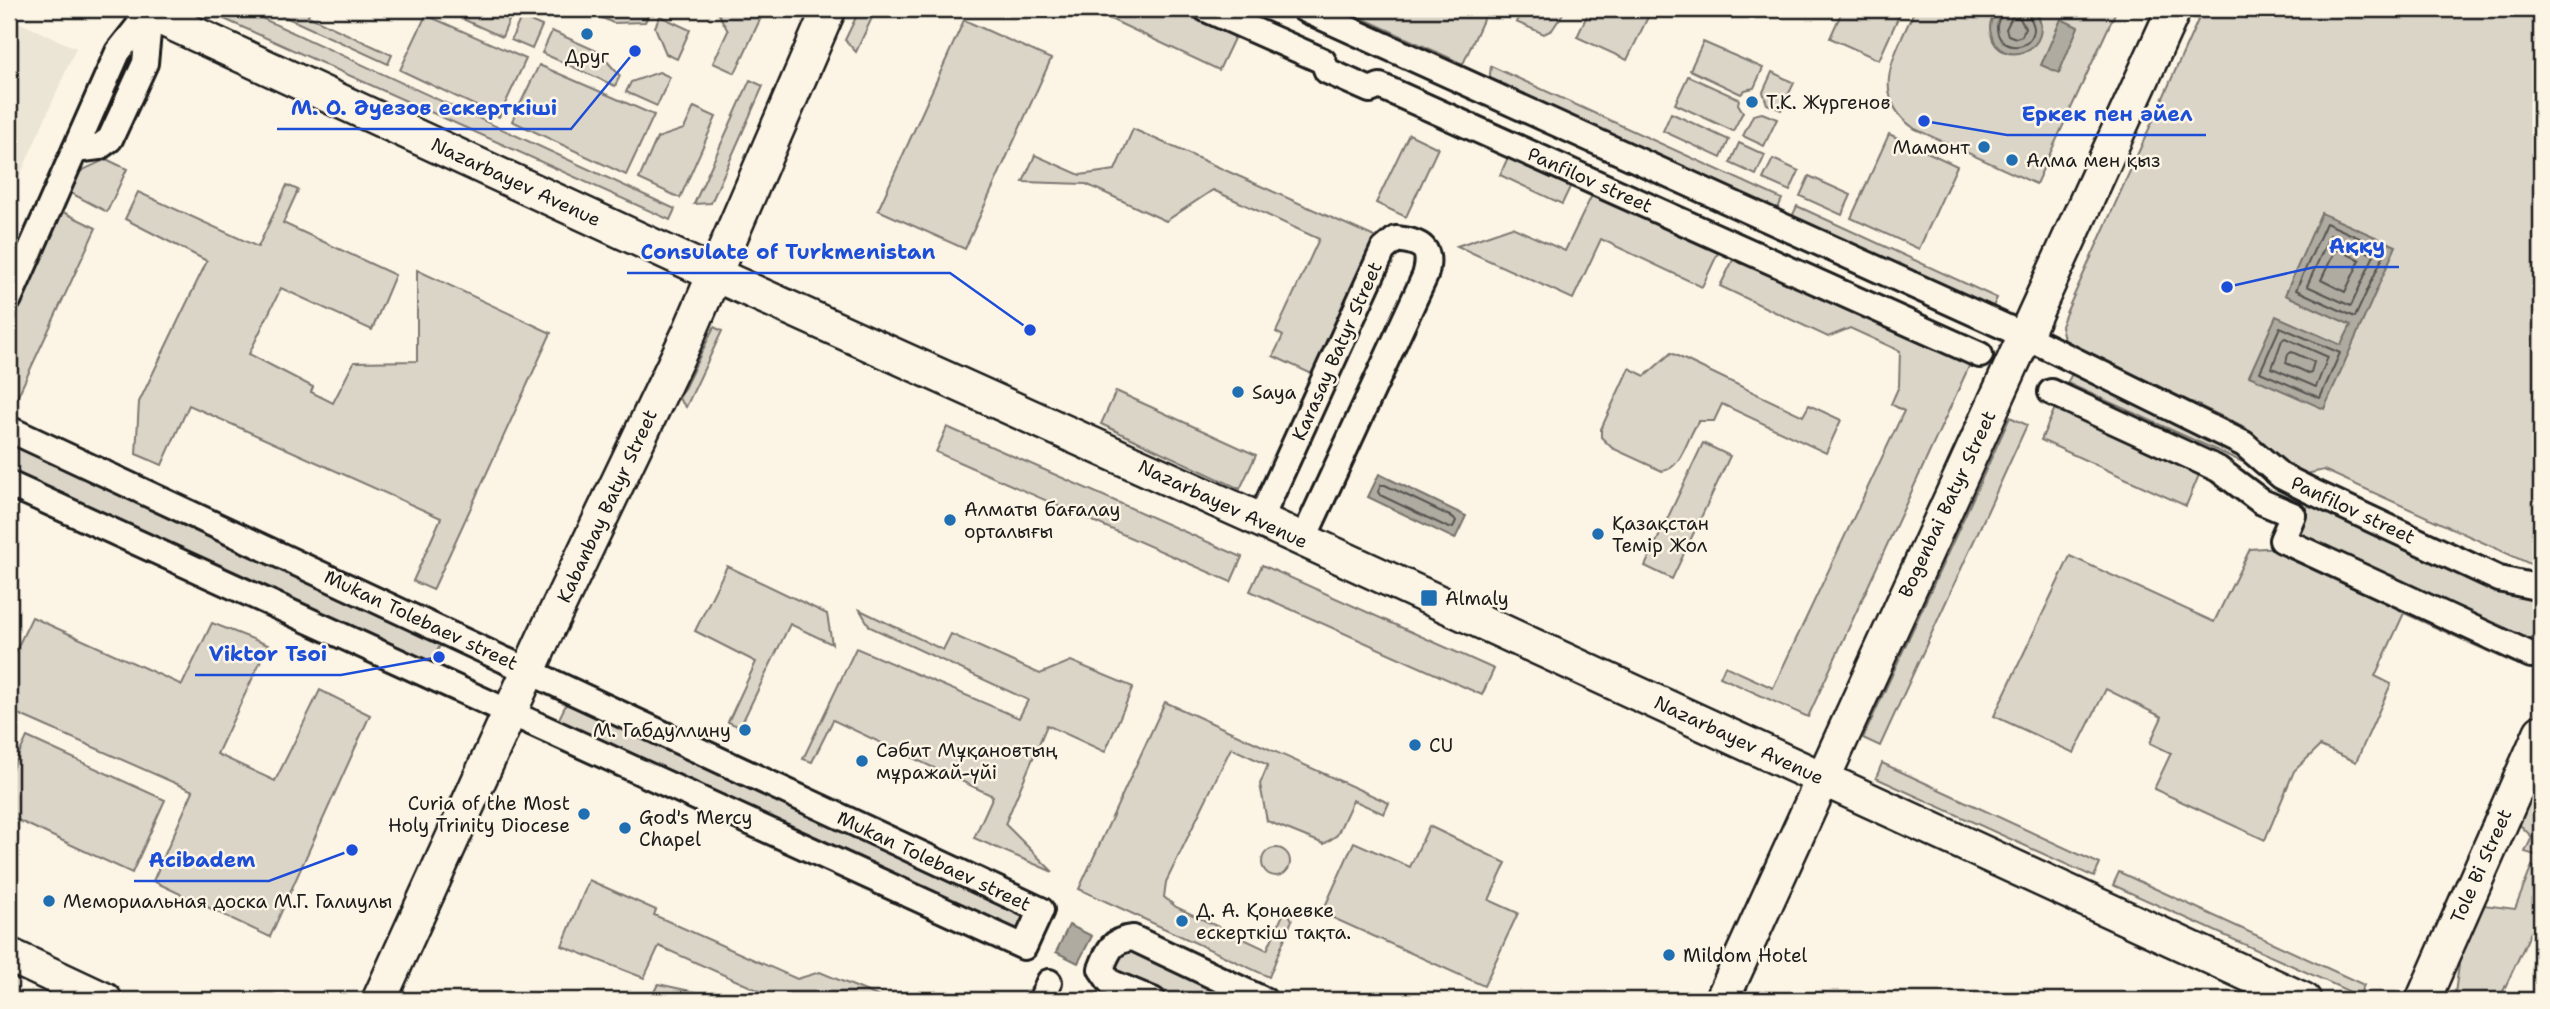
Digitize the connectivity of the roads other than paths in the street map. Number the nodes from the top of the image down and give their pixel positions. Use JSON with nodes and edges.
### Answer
{"nodes":[{"id":1,"x":829,"y":9,"type":"edge"},
{"id":2,"x":1206,"y":9,"type":"edge"},
{"id":3,"x":1304,"y":9,"type":"edge"},
{"id":4,"x":2174,"y":9,"type":"edge"},
{"id":5,"x":148,"y":10,"type":"edge"},
{"id":6,"x":714,"y":274,"type":"junction"},
{"id":7,"x":9,"y":299,"type":"edge"},
{"id":8,"x":2025,"y":336,"type":"junction"},
{"id":9,"x":1980,"y":355,"type":"dead end"},
{"id":10,"x":2051,"y":392,"type":"dead end"},
{"id":11,"x":9,"y":429,"type":"edge"},
{"id":12,"x":9,"y":484,"type":"edge"},
{"id":13,"x":1260,"y":520,"type":"junction"},
{"id":14,"x":1303,"y":540,"type":"junction"},
{"id":15,"x":2541,"y":588,"type":"edge"},
{"id":16,"x":2531,"y":655,"type":"dead end"},
{"id":17,"x":529,"y":671,"type":"junction"},
{"id":18,"x":510,"y":712,"type":"junction"},
{"id":19,"x":2541,"y":732,"type":"edge"},
{"id":20,"x":1822,"y":778,"type":"junction"},
{"id":21,"x":9,"y":955,"type":"edge"},
{"id":22,"x":105,"y":1000,"type":"edge"},
{"id":23,"x":379,"y":1000,"type":"edge"},
{"id":24,"x":1153,"y":1000,"type":"edge"},
{"id":25,"x":1264,"y":1000,"type":"edge"},
{"id":26,"x":1722,"y":1000,"type":"edge"},
{"id":27,"x":2304,"y":1000,"type":"edge"},
{"id":28,"x":2423,"y":1000,"type":"edge"}],
"edges":[{"from":1,"to":6,"type":"main road","name":"Kabanbay Batyr Street"},
{"from":2,"to":9,"type":"street","name":"Panfilov street"},
{"from":3,"to":8,"type":"street","name":"Panfilov street"},
{"from":4,"to":8,"type":"main road","name":"Bogenbai Batyr Street"},
{"from":5,"to":6,"type":"main road","name":"Nazarbayev Avenue"},
{"from":5,"to":7,"type":"street"},
{"from":6,"to":13,"type":"main road","name":"Nazarbayev Avenue"},
{"from":6,"to":17,"type":"main road","name":"Kabanbay Batyr Street"},
{"from":8,"to":15,"type":"street","name":"Panfilov street"},
{"from":8,"to":20,"type":"main road","name":"Bogenbai Batyr Street"},
{"from":10,"to":16,"type":"street","name":"Panfilov street"},
{"from":11,"to":17,"type":"street","name":"Mukan Tolebaev street"},
{"from":12,"to":18,"type":"street","name":"Mukan Tolebaev street"},
{"from":13,"to":14,"type":"main road","name":"Nazarbayev Avenue"},
{"from":13,"to":14,"type":"street","name":"Karasay Batyr Street"},
{"from":14,"to":20,"type":"main road","name":"Nazarbayev Avenue"},
{"from":17,"to":18,"type":"main road","name":"Kabanbay Batyr Street"},
{"from":17,"to":18,"type":"street","name":"Mukan Tolebaev street"},
{"from":18,"to":23,"type":"main road","name":"Kabanbay Batyr Street"},
{"from":19,"to":28,"type":"main road","name":"Tole Bi Street"},
{"from":20,"to":26,"type":"main road","name":"Bogenbai Batyr Street"},
{"from":20,"to":27,"type":"main road","name":"Nazarbayev Avenue"},
{"from":21,"to":22,"type":"main road"},
{"from":24,"to":25,"type":"street"}]}
